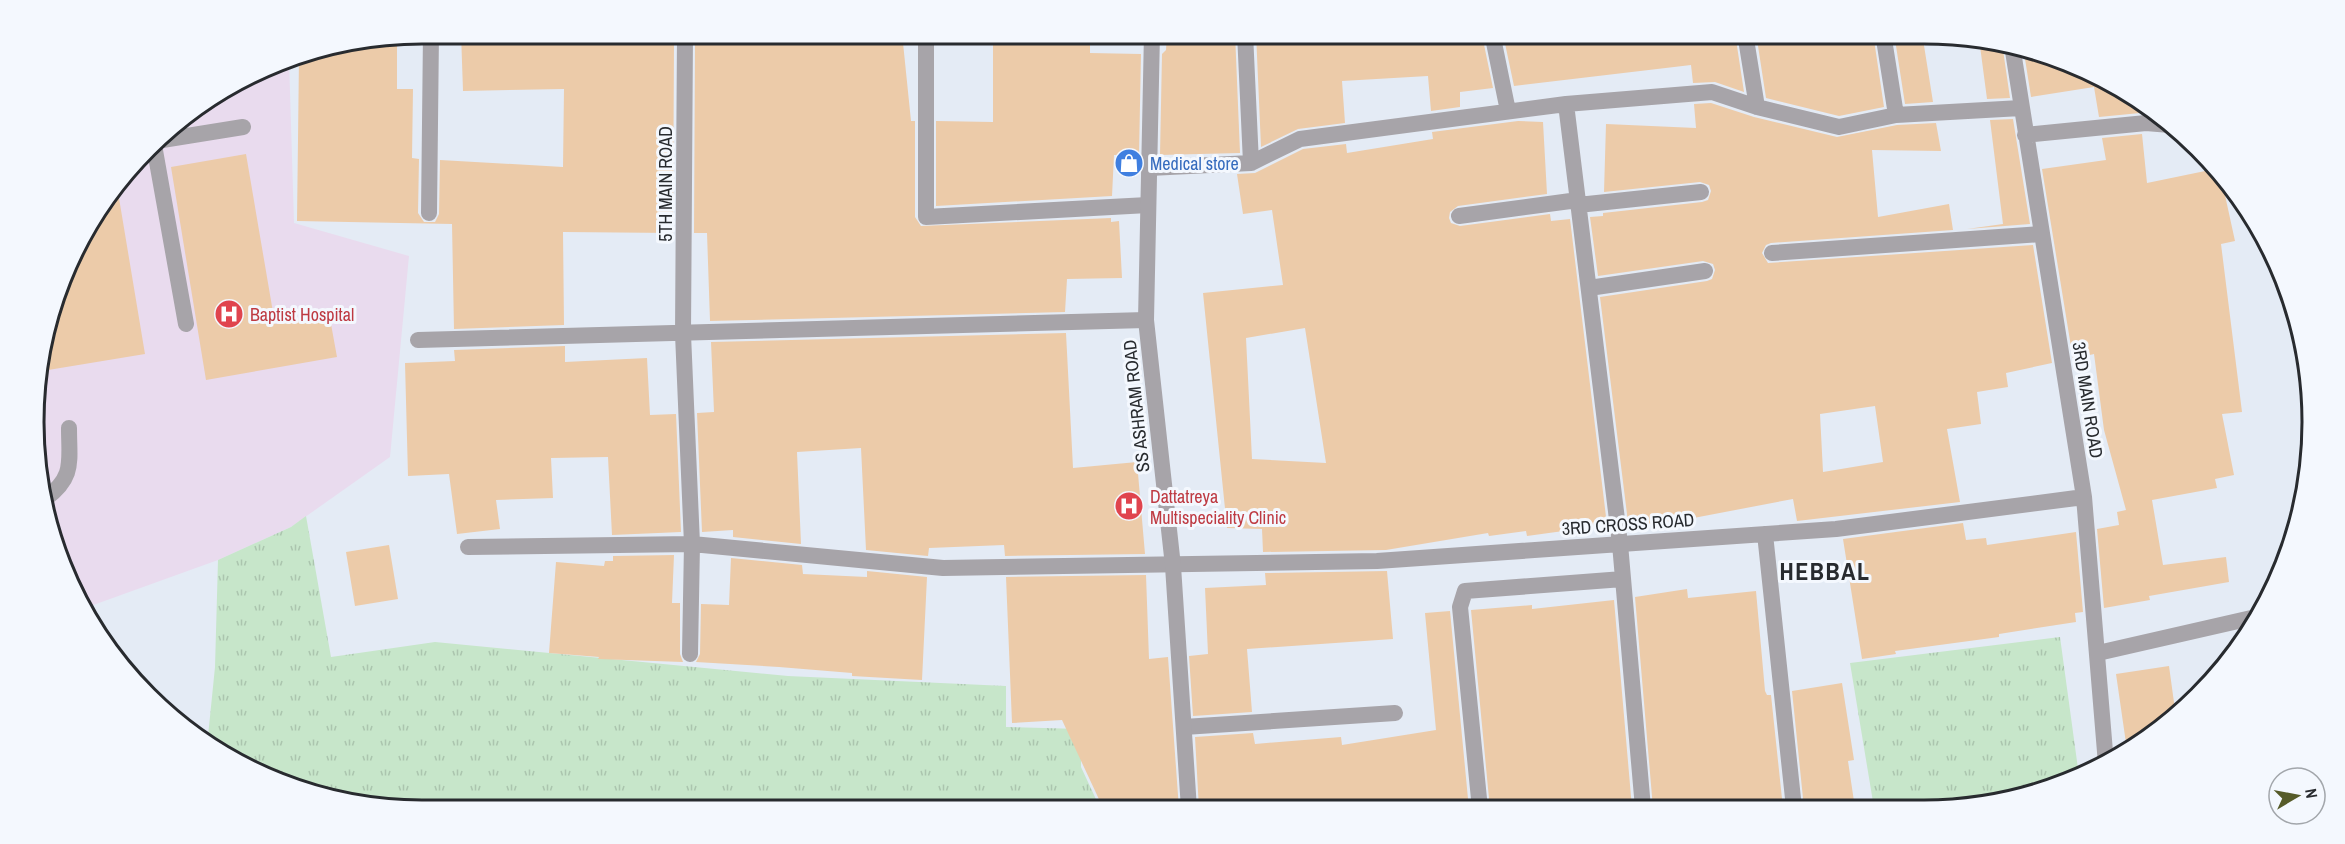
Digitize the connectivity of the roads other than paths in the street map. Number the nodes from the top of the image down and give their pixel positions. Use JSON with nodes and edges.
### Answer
{"nodes":[{"id":1,"x":431,"y":44,"type":"edge"},
{"id":2,"x":685,"y":44,"type":"edge"},
{"id":3,"x":926,"y":44,"type":"edge"},
{"id":4,"x":1152,"y":44,"type":"edge"},
{"id":5,"x":1246,"y":44,"type":"edge"},
{"id":6,"x":1494,"y":44,"type":"edge"},
{"id":7,"x":1747,"y":44,"type":"edge"},
{"id":8,"x":1885,"y":44,"type":"edge"},
{"id":9,"x":2013,"y":54,"type":"edge"},
{"id":10,"x":1566,"y":104,"type":"junction"},
{"id":11,"x":1757,"y":107,"type":"junction"},
{"id":12,"x":2021,"y":108,"type":"junction"},
{"id":13,"x":1508,"y":111,"type":"junction"},
{"id":14,"x":1896,"y":116,"type":"junction"},
{"id":15,"x":2155,"y":124,"type":"edge"},
{"id":16,"x":243,"y":127,"type":"dead end"},
{"id":17,"x":2025,"y":135,"type":"junction"},
{"id":18,"x":170,"y":139,"type":"edge"},
{"id":19,"x":155,"y":153,"type":"edge"},
{"id":20,"x":1251,"y":163,"type":"junction"},
{"id":21,"x":1149,"y":168,"type":"junction"},
{"id":22,"x":1701,"y":192,"type":"dead end"},
{"id":23,"x":1578,"y":202,"type":"junction"},
{"id":24,"x":1148,"y":205,"type":"junction"},
{"id":25,"x":429,"y":213,"type":"dead end"},
{"id":26,"x":1458,"y":216,"type":"dead end"},
{"id":27,"x":2041,"y":234,"type":"junction"},
{"id":28,"x":1772,"y":253,"type":"dead end"},
{"id":29,"x":1705,"y":271,"type":"dead end"},
{"id":30,"x":1588,"y":288,"type":"junction"},
{"id":31,"x":1146,"y":320,"type":"junction"},
{"id":32,"x":186,"y":324,"type":"dead end"},
{"id":33,"x":683,"y":334,"type":"junction"},
{"id":34,"x":418,"y":340,"type":"dead end"},
{"id":35,"x":69,"y":428,"type":"dead end"},
{"id":36,"x":51,"y":495,"type":"edge"},
{"id":37,"x":2084,"y":497,"type":"junction"},
{"id":38,"x":1765,"y":534,"type":"junction"},
{"id":39,"x":692,"y":544,"type":"junction"},
{"id":40,"x":1620,"y":544,"type":"junction"},
{"id":41,"x":468,"y":547,"type":"dead end"},
{"id":42,"x":1173,"y":566,"type":"junction"},
{"id":43,"x":1623,"y":579,"type":"junction"},
{"id":44,"x":2246,"y":619,"type":"edge"},
{"id":45,"x":2098,"y":652,"type":"junction"},
{"id":46,"x":690,"y":654,"type":"dead end"},
{"id":47,"x":1395,"y":712,"type":"dead end"},
{"id":48,"x":1184,"y":727,"type":"junction"},
{"id":49,"x":2105,"y":753,"type":"edge"},
{"id":50,"x":1188,"y":800,"type":"edge"},
{"id":51,"x":1479,"y":800,"type":"edge"},
{"id":52,"x":1642,"y":800,"type":"edge"},
{"id":53,"x":1793,"y":800,"type":"edge"}],
"edges":[{"from":1,"to":25,"type":"street"},
{"from":2,"to":33,"type":"street","name":"5TH MAIN ROAD"},
{"from":3,"to":24,"type":"street"},
{"from":4,"to":21,"type":"street","name":"SS ASHRAM ROAD"},
{"from":5,"to":20,"type":"street"},
{"from":6,"to":13,"type":"street"},
{"from":7,"to":11,"type":"street"},
{"from":8,"to":14,"type":"street"},
{"from":9,"to":12,"type":"street","name":"3RD MAIN ROAD"},
{"from":10,"to":11,"type":"street"},
{"from":10,"to":13,"type":"street"},
{"from":10,"to":23,"type":"street"},
{"from":11,"to":14,"type":"street"},
{"from":12,"to":14,"type":"street"},
{"from":12,"to":17,"type":"street","name":"3RD MAIN ROAD"},
{"from":13,"to":20,"type":"street"},
{"from":15,"to":17,"type":"street"},
{"from":16,"to":18,"type":"street"},
{"from":17,"to":27,"type":"street","name":"3RD MAIN ROAD"},
{"from":19,"to":32,"type":"street"},
{"from":20,"to":21,"type":"street"},
{"from":21,"to":24,"type":"street","name":"SS ASHRAM ROAD"},
{"from":22,"to":23,"type":"street"},
{"from":23,"to":26,"type":"street"},
{"from":23,"to":30,"type":"street"},
{"from":24,"to":31,"type":"street","name":"SS ASHRAM ROAD"},
{"from":27,"to":28,"type":"street"},
{"from":27,"to":37,"type":"street","name":"3RD MAIN ROAD"},
{"from":29,"to":30,"type":"street"},
{"from":30,"to":40,"type":"street"},
{"from":31,"to":33,"type":"street"},
{"from":31,"to":42,"type":"street","name":"SS ASHRAM ROAD"},
{"from":33,"to":34,"type":"street"},
{"from":33,"to":39,"type":"street","name":"5TH MAIN ROAD"},
{"from":35,"to":36,"type":"street"},
{"from":37,"to":38,"type":"street","name":"3RD CROSS ROAD"},
{"from":37,"to":45,"type":"street","name":"3RD MAIN ROAD"},
{"from":38,"to":40,"type":"street","name":"3RD CROSS ROAD"},
{"from":38,"to":53,"type":"street"},
{"from":39,"to":41,"type":"street","name":"3RD CROSS ROAD"},
{"from":39,"to":42,"type":"street","name":"3RD CROSS ROAD"},
{"from":39,"to":46,"type":"street","name":"5TH MAIN ROAD"},
{"from":40,"to":42,"type":"street","name":"3RD CROSS ROAD"},
{"from":40,"to":43,"type":"street"},
{"from":42,"to":48,"type":"street","name":"SS ASHRAM ROAD"},
{"from":43,"to":51,"type":"street"},
{"from":43,"to":52,"type":"street"},
{"from":44,"to":45,"type":"street"},
{"from":45,"to":49,"type":"street","name":"3RD MAIN ROAD"},
{"from":47,"to":48,"type":"street"},
{"from":48,"to":50,"type":"street","name":"SS ASHRAM ROAD"}]}
